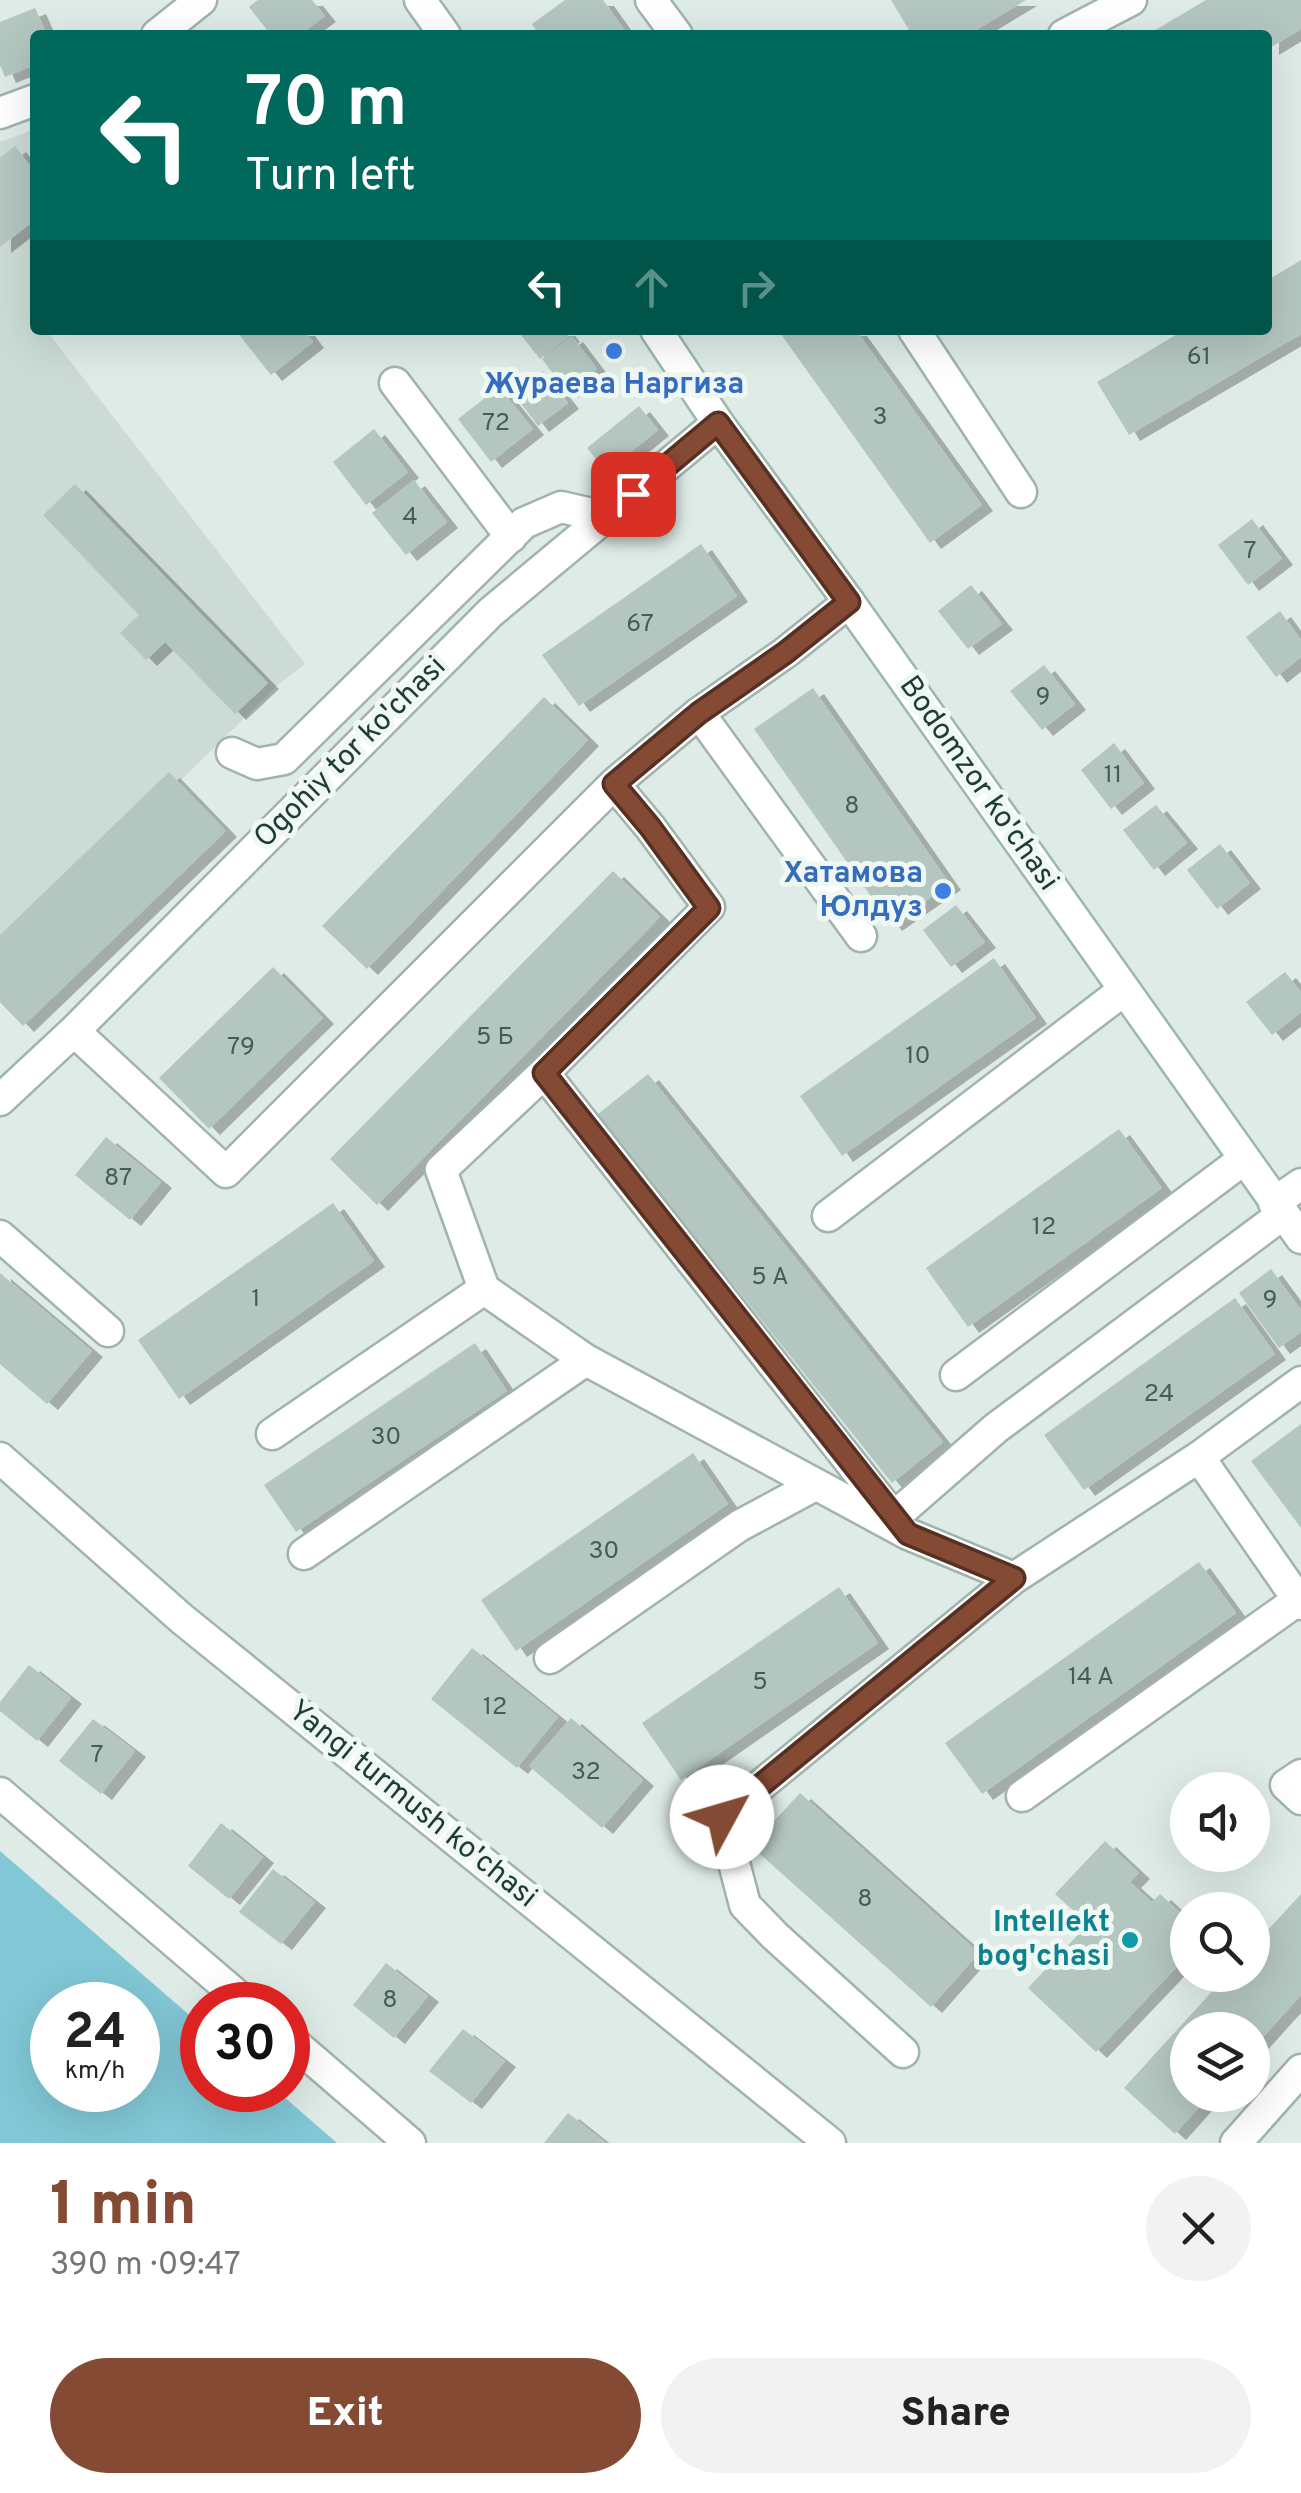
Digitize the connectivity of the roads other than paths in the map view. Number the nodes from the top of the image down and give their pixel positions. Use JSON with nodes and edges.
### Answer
{"nodes":[{"id":1,"x":200,"y":0,"type":"edge"},
{"id":2,"x":420,"y":0,"type":"edge"},
{"id":3,"x":651,"y":0,"type":"edge"},
{"id":4,"x":1131,"y":0,"type":"edge"},
{"id":5,"x":163,"y":30,"type":"edge"},
{"id":6,"x":441,"y":30,"type":"edge"},
{"id":7,"x":673,"y":30,"type":"edge"},
{"id":8,"x":1074,"y":30,"type":"edge"},
{"id":9,"x":30,"y":102,"type":"edge"},
{"id":10,"x":0,"y":112,"type":"edge"},
{"id":11,"x":659,"y":335,"type":"edge"},
{"id":12,"x":917,"y":335,"type":"edge"},
{"id":13,"x":395,"y":382,"type":"dead end"},
{"id":14,"x":718,"y":423,"type":"junction"},
{"id":15,"x":1021,"y":492,"type":"dead end"},
{"id":16,"x":605,"y":517,"type":"junction"},
{"id":17,"x":511,"y":537,"type":"junction"},
{"id":18,"x":849,"y":602,"type":"junction"},
{"id":19,"x":699,"y":713,"type":"junction"},
{"id":20,"x":232,"y":752,"type":"dead end"},
{"id":21,"x":614,"y":784,"type":"junction"},
{"id":22,"x":861,"y":936,"type":"dead end"},
{"id":23,"x":1124,"y":990,"type":"junction"},
{"id":24,"x":74,"y":1032,"type":"junction"},
{"id":25,"x":544,"y":1073,"type":"junction"},
{"id":26,"x":0,"y":1100,"type":"edge"},
{"id":27,"x":1244,"y":1159,"type":"junction"},
{"id":28,"x":1301,"y":1184,"type":"edge"},
{"id":29,"x":828,"y":1216,"type":"dead end"},
{"id":30,"x":1286,"y":1218,"type":"edge"},
{"id":31,"x":0,"y":1236,"type":"edge"},
{"id":32,"x":484,"y":1289,"type":"junction"},
{"id":33,"x":108,"y":1331,"type":"dead end"},
{"id":34,"x":586,"y":1360,"type":"junction"},
{"id":35,"x":956,"y":1375,"type":"dead end"},
{"id":36,"x":1301,"y":1382,"type":"edge"},
{"id":37,"x":272,"y":1434,"type":"dead end"},
{"id":38,"x":1198,"y":1457,"type":"junction"},
{"id":39,"x":0,"y":1458,"type":"edge"},
{"id":40,"x":815,"y":1485,"type":"junction"},
{"id":41,"x":901,"y":1525,"type":"junction"},
{"id":42,"x":304,"y":1554,"type":"dead end"},
{"id":43,"x":1014,"y":1578,"type":"junction"},
{"id":44,"x":1300,"y":1602,"type":"edge"},
{"id":45,"x":550,"y":1658,"type":"dead end"},
{"id":46,"x":1301,"y":1774,"type":"edge"},
{"id":47,"x":0,"y":1793,"type":"edge"},
{"id":48,"x":1022,"y":1796,"type":"dead end"},
{"id":49,"x":1301,"y":1799,"type":"edge"},
{"id":50,"x":221,"y":1982,"type":"edge"},
{"id":51,"x":903,"y":2052,"type":"dead end"},
{"id":52,"x":310,"y":2057,"type":"edge"},
{"id":53,"x":1301,"y":2070,"type":"edge"},
{"id":54,"x":410,"y":2143,"type":"edge"},
{"id":55,"x":830,"y":2143,"type":"edge"},
{"id":56,"x":1236,"y":2143,"type":"edge"}],
"edges":[{"from":1,"to":5,"type":"street"},
{"from":2,"to":6,"type":"street"},
{"from":3,"to":7,"type":"street"},
{"from":4,"to":8,"type":"street"},
{"from":9,"to":10,"type":"street"},
{"from":11,"to":14,"type":"street","name":"Bodomzor ko'chasi"},
{"from":12,"to":15,"type":"street"},
{"from":13,"to":17,"type":"street"},
{"from":14,"to":16,"type":"street","name":"Ogohiy tor ko'chasi"},
{"from":14,"to":18,"type":"street","name":"Bodomzor ko'chasi"},
{"from":16,"to":17,"type":"street"},
{"from":16,"to":24,"type":"street","name":"Ogohiy tor ko'chasi"},
{"from":17,"to":20,"type":"street"},
{"from":18,"to":19,"type":"street"},
{"from":18,"to":23,"type":"street","name":"Bodomzor ko'chasi"},
{"from":19,"to":21,"type":"street"},
{"from":19,"to":22,"type":"street"},
{"from":21,"to":24,"type":"street"},
{"from":21,"to":25,"type":"street"},
{"from":23,"to":27,"type":"street","name":"Bodomzor ko'chasi"},
{"from":23,"to":29,"type":"street"},
{"from":24,"to":26,"type":"street","name":"Ogohiy tor ko'chasi"},
{"from":25,"to":32,"type":"street"},
{"from":25,"to":41,"type":"street"},
{"from":27,"to":30,"type":"street","name":"Bodomzor ko'chasi"},
{"from":27,"to":35,"type":"street"},
{"from":28,"to":30,"type":"street"},
{"from":30,"to":41,"type":"street"},
{"from":31,"to":33,"type":"street"},
{"from":32,"to":34,"type":"street"},
{"from":32,"to":37,"type":"street"},
{"from":34,"to":40,"type":"street"},
{"from":34,"to":42,"type":"street"},
{"from":36,"to":38,"type":"street"},
{"from":38,"to":43,"type":"street"},
{"from":38,"to":44,"type":"street"},
{"from":39,"to":55,"type":"street","name":"Yangi turmush ko'chasi"},
{"from":40,"to":41,"type":"street"},
{"from":40,"to":45,"type":"street"},
{"from":41,"to":43,"type":"street"},
{"from":43,"to":51,"type":"street"},
{"from":44,"to":48,"type":"street"},
{"from":46,"to":49,"type":"street"},
{"from":47,"to":50,"type":"street"},
{"from":52,"to":54,"type":"street"},
{"from":53,"to":56,"type":"street"}]}
